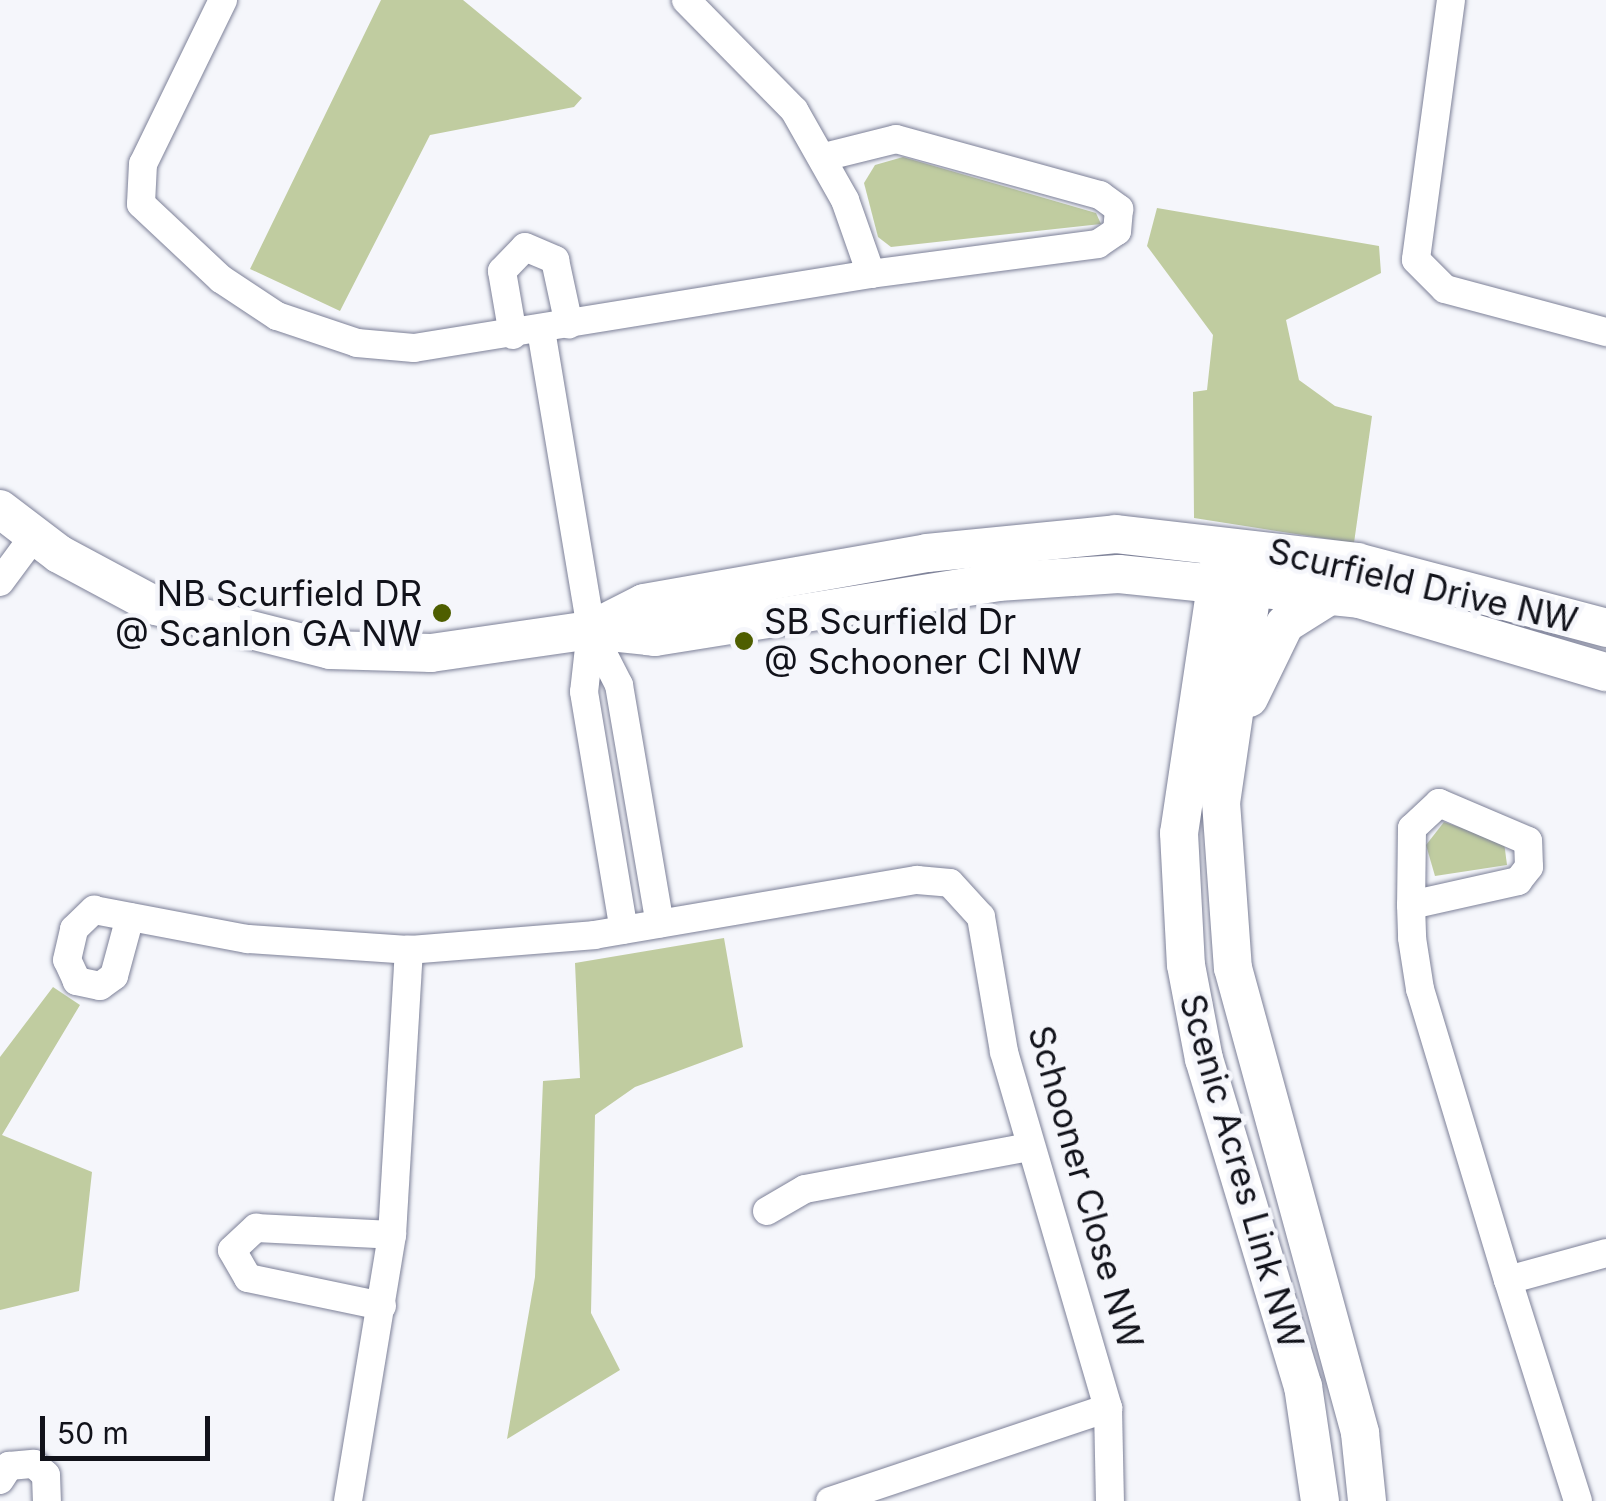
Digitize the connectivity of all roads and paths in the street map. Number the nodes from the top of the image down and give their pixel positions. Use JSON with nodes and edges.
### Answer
{"nodes":[{"id":1,"x":223,"y":0,"type":"edge"},
{"id":2,"x":686,"y":0,"type":"edge"},
{"id":3,"x":1451,"y":0,"type":"edge"},
{"id":4,"x":824,"y":157,"type":"junction"},
{"id":5,"x":871,"y":274,"type":"junction"},
{"id":6,"x":570,"y":325,"type":"junction"},
{"id":7,"x":1606,"y":332,"type":"edge"},
{"id":8,"x":527,"y":333,"type":"junction"},
{"id":9,"x":10,"y":520,"type":"edge"},
{"id":10,"x":1241,"y":544,"type":"junction"},
{"id":11,"x":0,"y":582,"type":"edge"},
{"id":12,"x":1234,"y":582,"type":"junction"},
{"id":13,"x":1331,"y":595,"type":"junction"},
{"id":14,"x":1606,"y":628,"type":"edge"},
{"id":15,"x":591,"y":630,"type":"junction"},
{"id":16,"x":1606,"y":672,"type":"edge"},
{"id":17,"x":1221,"y":802,"type":"junction"},
{"id":18,"x":1411,"y":904,"type":"junction"},
{"id":19,"x":130,"y":917,"type":"dead end"},
{"id":20,"x":660,"y":924,"type":"junction"},
{"id":21,"x":624,"y":930,"type":"junction"},
{"id":22,"x":409,"y":950,"type":"junction"},
{"id":23,"x":1029,"y":1147,"type":"junction"},
{"id":24,"x":767,"y":1211,"type":"dead end"},
{"id":25,"x":392,"y":1235,"type":"junction"},
{"id":26,"x":1606,"y":1253,"type":"edge"},
{"id":27,"x":1508,"y":1280,"type":"junction"},
{"id":28,"x":382,"y":1306,"type":"junction"},
{"id":29,"x":1108,"y":1408,"type":"junction"},
{"id":30,"x":0,"y":1480,"type":"edge"},
{"id":31,"x":47,"y":1501,"type":"edge"},
{"id":32,"x":348,"y":1501,"type":"edge"},
{"id":33,"x":830,"y":1501,"type":"edge"},
{"id":34,"x":1110,"y":1501,"type":"edge"},
{"id":35,"x":1320,"y":1501,"type":"edge"},
{"id":36,"x":1367,"y":1501,"type":"edge"},
{"id":37,"x":1578,"y":1501,"type":"edge"}],
"edges":[{"from":1,"to":8,"type":"street"},
{"from":2,"to":4,"type":"street"},
{"from":3,"to":7,"type":"street"},
{"from":4,"to":5,"type":"street"},
{"from":4,"to":5,"type":"street"},
{"from":5,"to":6,"type":"street"},
{"from":6,"to":8,"type":"street"},
{"from":6,"to":8,"type":"street"},
{"from":8,"to":15,"type":"street"},
{"from":9,"to":11,"type":"street"},
{"from":9,"to":15,"type":"street","name":"Scurfield Drive NW"},
{"from":10,"to":12,"type":"street","name":"Scenic Acres Link NW"},
{"from":10,"to":14,"type":"street","name":"Scurfield Drive NW"},
{"from":10,"to":15,"type":"street","name":"Scurfield Drive NW"},
{"from":12,"to":13,"type":"street","name":"Scurfield Drive NW"},
{"from":12,"to":15,"type":"street","name":"Scurfield Drive NW"},
{"from":12,"to":17,"type":"street","name":"Scenic Acres Link NW"},
{"from":12,"to":35,"type":"street","name":"Scenic Acres Link NW"},
{"from":13,"to":16,"type":"street","name":"Scurfield Drive NW"},
{"from":13,"to":17,"type":"street"},
{"from":15,"to":20,"type":"street"},
{"from":15,"to":21,"type":"street"},
{"from":17,"to":36,"type":"street","name":"Scenic Acres Link NW"},
{"from":18,"to":18,"type":"street"},
{"from":18,"to":27,"type":"street"},
{"from":19,"to":22,"type":"street","name":"Schooner Close NW"},
{"from":20,"to":21,"type":"street","name":"Schooner Close NW"},
{"from":20,"to":23,"type":"street","name":"Schooner Close NW"},
{"from":21,"to":22,"type":"street","name":"Schooner Close NW"},
{"from":22,"to":25,"type":"street"},
{"from":23,"to":24,"type":"street"},
{"from":23,"to":29,"type":"street","name":"Schooner Close NW"},
{"from":25,"to":28,"type":"street"},
{"from":25,"to":28,"type":"street"},
{"from":26,"to":27,"type":"street"},
{"from":27,"to":37,"type":"street"},
{"from":28,"to":32,"type":"street"},
{"from":29,"to":33,"type":"street"},
{"from":29,"to":34,"type":"street","name":"Schooner Close NW"},
{"from":30,"to":31,"type":"street"}]}
